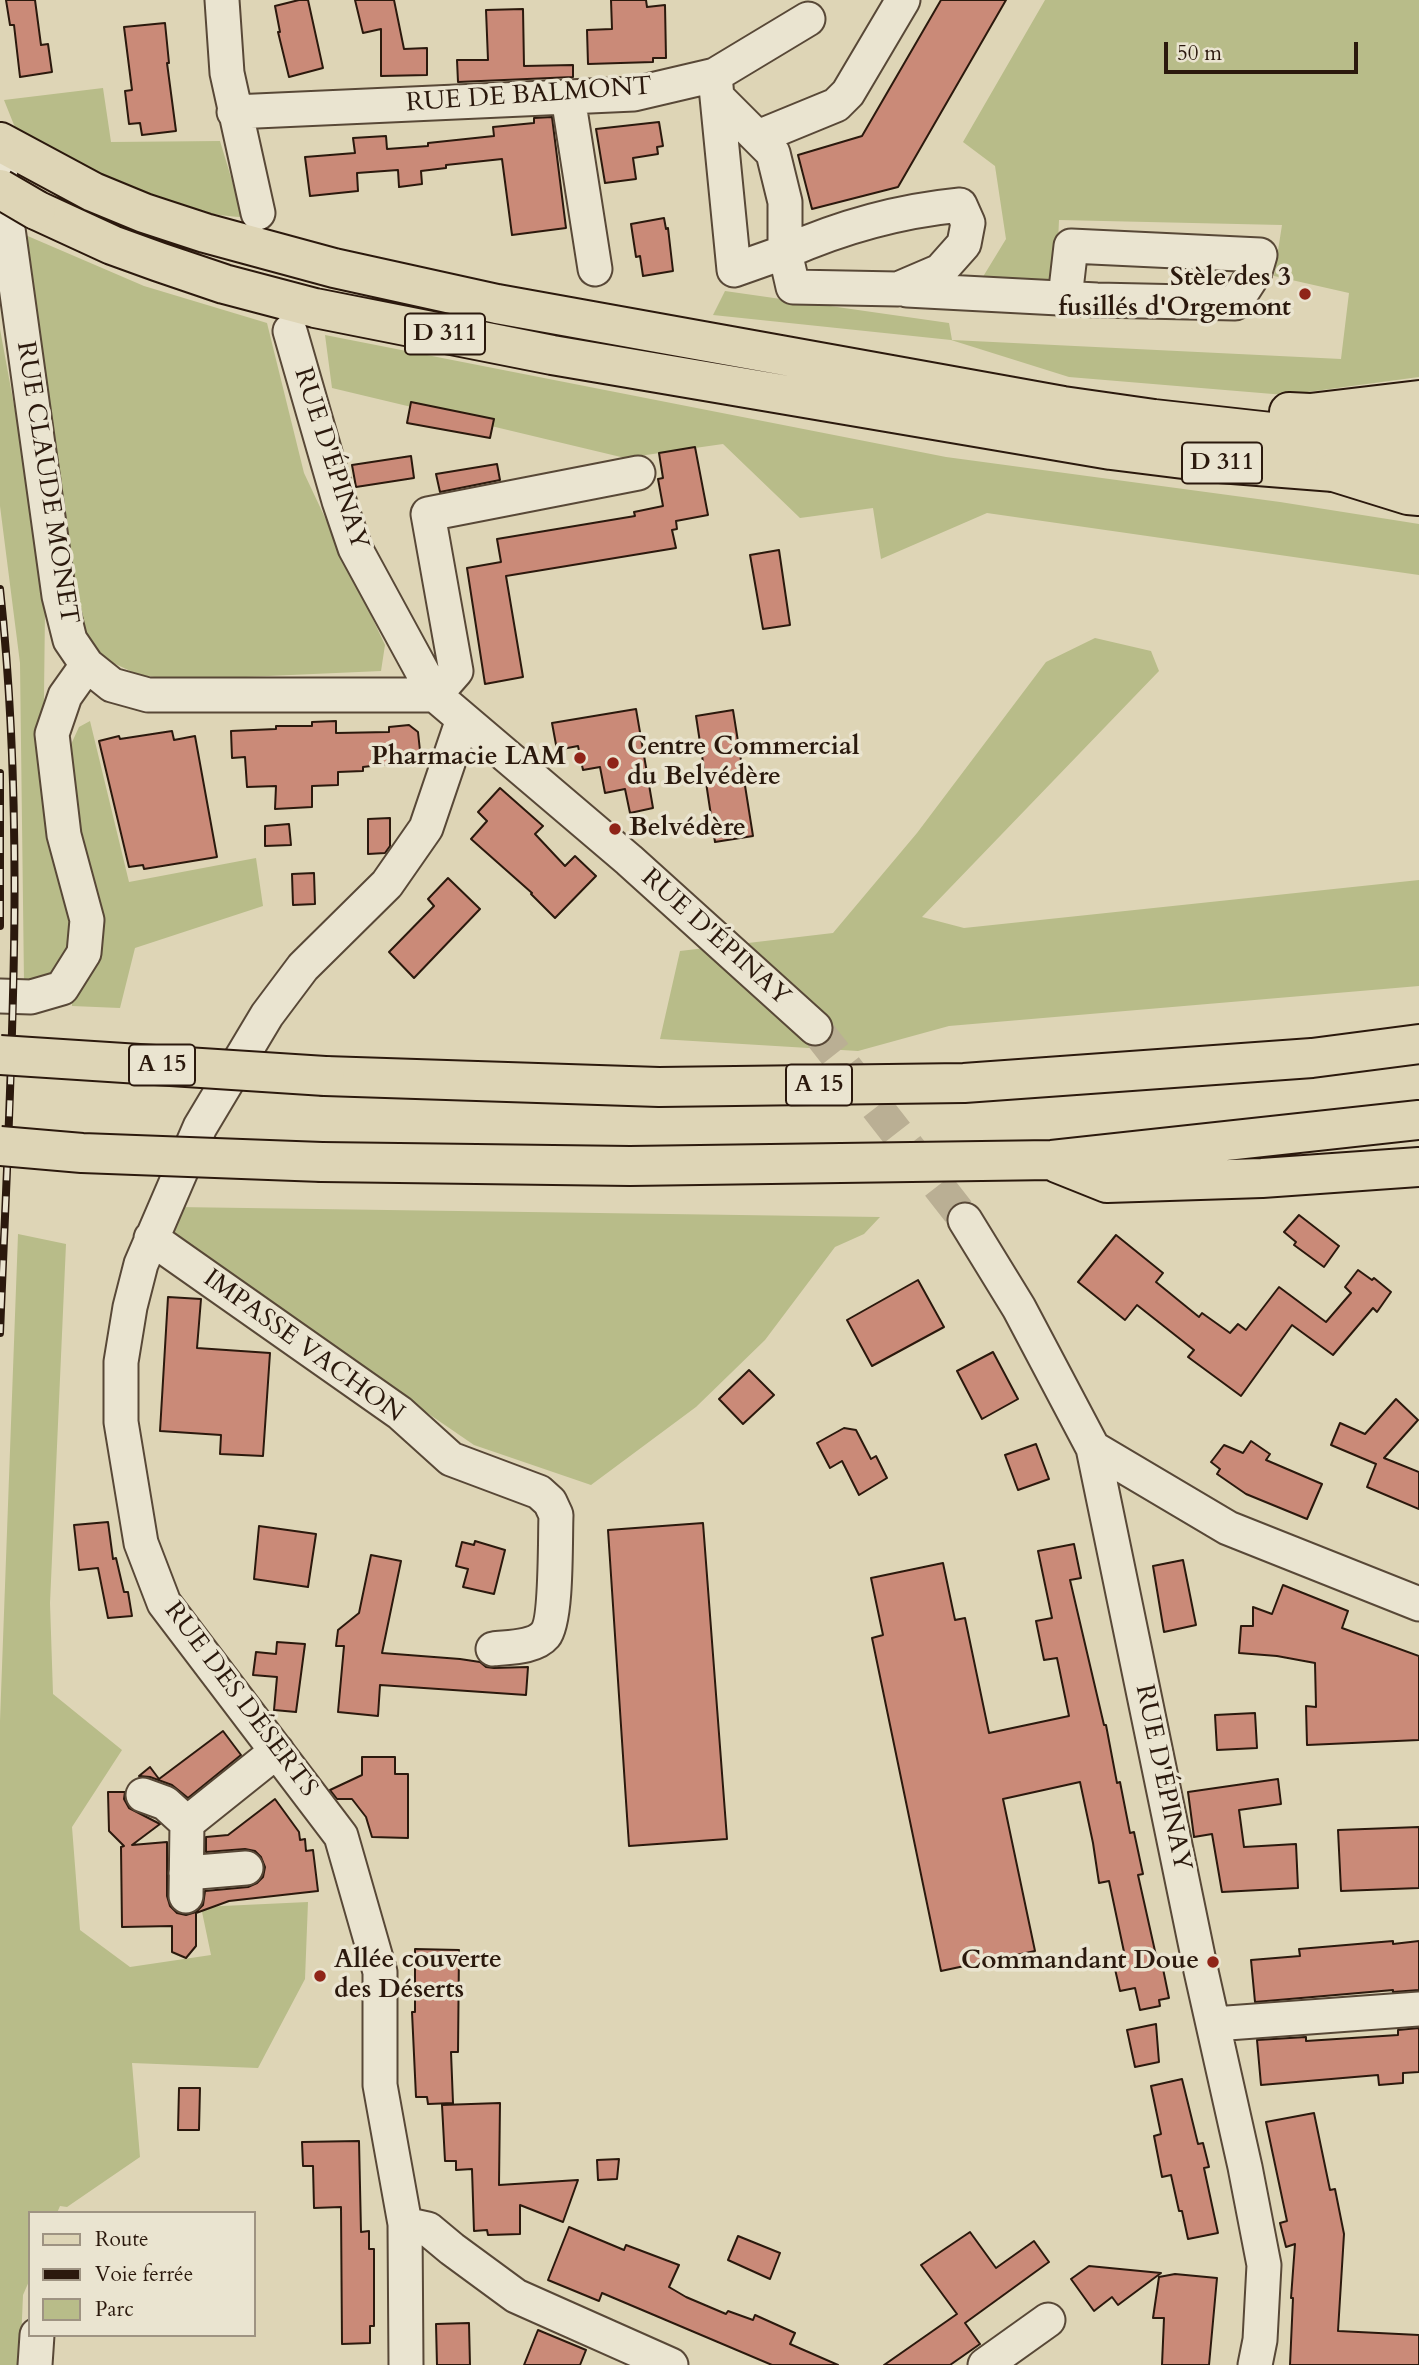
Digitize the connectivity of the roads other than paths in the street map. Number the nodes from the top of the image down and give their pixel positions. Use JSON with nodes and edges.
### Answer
{"nodes":[{"id":1,"x":222,"y":0,"type":"edge"},
{"id":2,"x":903,"y":0,"type":"edge"},
{"id":3,"x":807,"y":19,"type":"dead end"},
{"id":4,"x":716,"y":86,"type":"junction"},
{"id":5,"x":568,"y":97,"type":"junction"},
{"id":6,"x":234,"y":111,"type":"junction"},
{"id":7,"x":758,"y":137,"type":"junction"},
{"id":8,"x":0,"y":142,"type":"edge"},
{"id":9,"x":16,"y":166,"type":"edge"},
{"id":10,"x":0,"y":189,"type":"edge"},
{"id":11,"x":258,"y":213,"type":"dead end"},
{"id":12,"x":785,"y":252,"type":"junction"},
{"id":13,"x":595,"y":270,"type":"dead end"},
{"id":14,"x":898,"y":289,"type":"junction"},
{"id":15,"x":1065,"y":298,"type":"junction"},
{"id":16,"x":290,"y":331,"type":"dead end"},
{"id":17,"x":1419,"y":400,"type":"edge"},
{"id":18,"x":1241,"y":429,"type":"junction"},
{"id":19,"x":1419,"y":437,"type":"edge"},
{"id":20,"x":1334,"y":472,"type":"junction"},
{"id":21,"x":1419,"y":472,"type":"edge"},
{"id":22,"x":638,"y":473,"type":"dead end"},
{"id":23,"x":1419,"y":496,"type":"edge"},
{"id":24,"x":87,"y":664,"type":"junction"},
{"id":25,"x":435,"y":695,"type":"junction"},
{"id":26,"x":463,"y":719,"type":"junction"},
{"id":27,"x":0,"y":996,"type":"edge"},
{"id":28,"x":815,"y":1028,"type":"tunnel mouth"},
{"id":29,"x":1419,"y":1044,"type":"edge"},
{"id":30,"x":0,"y":1055,"type":"edge"},
{"id":31,"x":1419,"y":1120,"type":"edge"},
{"id":32,"x":0,"y":1146,"type":"edge"},
{"id":33,"x":1052,"y":1160,"type":"junction"},
{"id":34,"x":1419,"y":1167,"type":"edge"},
{"id":35,"x":965,"y":1220,"type":"tunnel mouth"},
{"id":36,"x":151,"y":1238,"type":"junction"},
{"id":37,"x":1093,"y":1448,"type":"junction"},
{"id":38,"x":1419,"y":1604,"type":"edge"},
{"id":39,"x":493,"y":1650,"type":"dead end"},
{"id":40,"x":277,"y":1751,"type":"junction"},
{"id":41,"x":143,"y":1794,"type":"dead end"},
{"id":42,"x":187,"y":1823,"type":"junction"},
{"id":43,"x":246,"y":1868,"type":"dead end"},
{"id":44,"x":1419,"y":2009,"type":"edge"},
{"id":45,"x":1213,"y":2024,"type":"junction"},
{"id":46,"x":405,"y":2224,"type":"junction"},
{"id":47,"x":1048,"y":2320,"type":"dead end"},
{"id":48,"x":37,"y":2337,"type":"edge"},
{"id":49,"x":35,"y":2365,"type":"edge"},
{"id":50,"x":407,"y":2365,"type":"edge"},
{"id":51,"x":671,"y":2365,"type":"edge"},
{"id":52,"x":985,"y":2365,"type":"edge"},
{"id":53,"x":1255,"y":2365,"type":"edge"}],
"edges":[{"from":1,"to":6,"type":"street"},
{"from":2,"to":7,"type":"street"},
{"from":3,"to":4,"type":"street","name":"RUE DE BALMONT"},
{"from":4,"to":5,"type":"street","name":"RUE DE BALMONT"},
{"from":4,"to":7,"type":"street"},
{"from":4,"to":12,"type":"street"},
{"from":5,"to":6,"type":"street","name":"RUE DE BALMONT"},
{"from":5,"to":13,"type":"street"},
{"from":6,"to":11,"type":"street"},
{"from":7,"to":12,"type":"street"},
{"from":8,"to":9,"type":"main road","number":"D 311"},
{"from":9,"to":18,"type":"main road","number":"D 311"},
{"from":9,"to":24,"type":"street","name":"RUE CLAUDE MONET"},
{"from":10,"to":20,"type":"main road","number":"D 311","bridge":true},
{"from":12,"to":14,"type":"street"},
{"from":12,"to":14,"type":"street"},
{"from":14,"to":15,"type":"street"},
{"from":15,"to":15,"type":"street"},
{"from":16,"to":25,"type":"street","name":"RUE D'ÉPINAY"},
{"from":17,"to":18,"type":"main road"},
{"from":18,"to":19,"type":"main road","number":"D 311"},
{"from":20,"to":21,"type":"main road"},
{"from":20,"to":23,"type":"main road","number":"D 311"},
{"from":22,"to":25,"type":"street"},
{"from":24,"to":25,"type":"street","name":"RUE CLAUDE MONET"},
{"from":24,"to":27,"type":"street"},
{"from":25,"to":26,"type":"street","name":"RUE D'ÉPINAY"},
{"from":26,"to":28,"type":"street","name":"RUE D'ÉPINAY"},
{"from":26,"to":36,"type":"street","name":"RUE DES DÉSERTS"},
{"from":29,"to":30,"type":"main road","number":"A 15","bridge":true},
{"from":31,"to":33,"type":"main road"},
{"from":32,"to":33,"type":"main road","bridge":true},
{"from":33,"to":34,"type":"main road"},
{"from":35,"to":37,"type":"street","name":"RUE D'ÉPINAY"},
{"from":36,"to":39,"type":"street","name":"IMPASSE VACHON"},
{"from":36,"to":40,"type":"street","name":"RUE DES DÉSERTS"},
{"from":37,"to":38,"type":"street"},
{"from":37,"to":45,"type":"street","name":"RUE D'ÉPINAY"},
{"from":40,"to":42,"type":"street"},
{"from":40,"to":46,"type":"street","name":"RUE DES DÉSERTS"},
{"from":41,"to":42,"type":"street"},
{"from":42,"to":43,"type":"street"},
{"from":44,"to":45,"type":"street"},
{"from":45,"to":53,"type":"street","name":"RUE D'ÉPINAY"},
{"from":46,"to":50,"type":"street","name":"RUE DES DÉSERTS"},
{"from":46,"to":51,"type":"street"},
{"from":47,"to":52,"type":"street"},
{"from":48,"to":49,"type":"street"}]}
